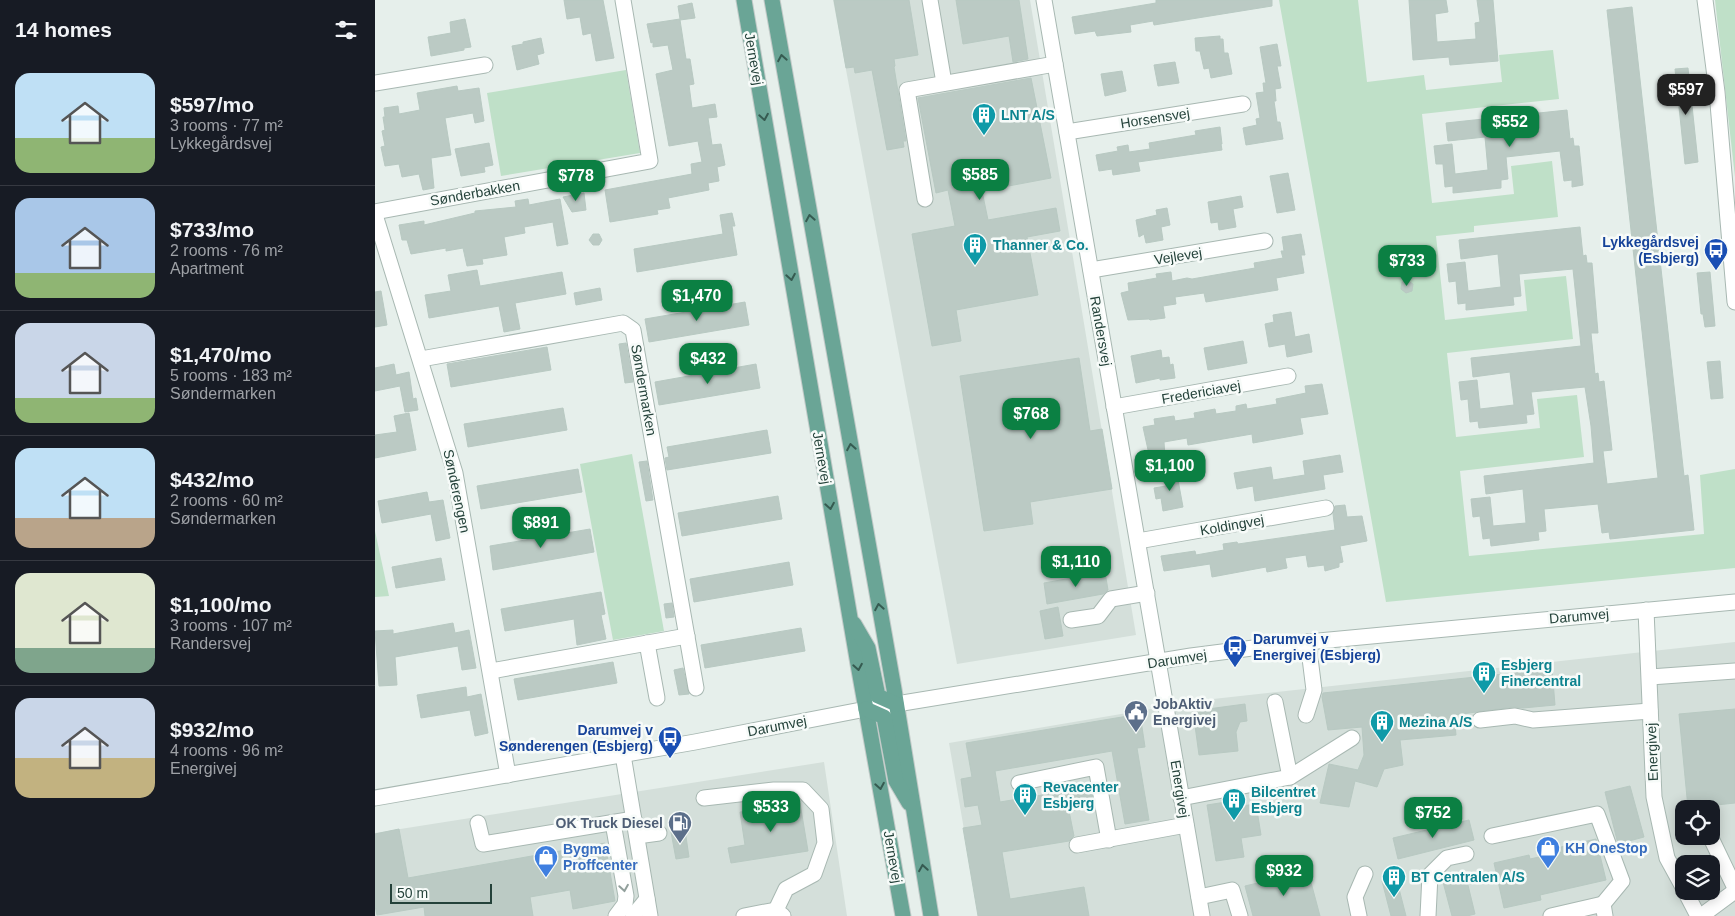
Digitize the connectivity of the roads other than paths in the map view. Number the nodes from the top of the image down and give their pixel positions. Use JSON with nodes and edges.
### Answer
{"nodes":[{"id":1,"x":623,"y":0,"type":"edge"},
{"id":2,"x":744,"y":0,"type":"edge"},
{"id":3,"x":771,"y":0,"type":"edge"},
{"id":4,"x":930,"y":0,"type":"edge"},
{"id":5,"x":1044,"y":0,"type":"edge"},
{"id":6,"x":1705,"y":0,"type":"edge"},
{"id":7,"x":1055,"y":64,"type":"junction"},
{"id":8,"x":485,"y":65,"type":"dead end"},
{"id":9,"x":375,"y":83,"type":"edge"},
{"id":10,"x":944,"y":83,"type":"junction"},
{"id":11,"x":1243,"y":104,"type":"dead end"},
{"id":12,"x":1067,"y":132,"type":"junction"},
{"id":13,"x":1728,"y":156,"type":"edge"},
{"id":14,"x":925,"y":199,"type":"dead end"},
{"id":15,"x":375,"y":213,"type":"edge"},
{"id":16,"x":1265,"y":241,"type":"dead end"},
{"id":17,"x":1091,"y":270,"type":"junction"},
{"id":18,"x":1735,"y":302,"type":"edge"},
{"id":19,"x":421,"y":360,"type":"junction"},
{"id":20,"x":1288,"y":376,"type":"dead end"},
{"id":21,"x":1114,"y":407,"type":"junction"},
{"id":22,"x":1326,"y":508,"type":"dead end"},
{"id":23,"x":1138,"y":542,"type":"junction"},
{"id":24,"x":1147,"y":593,"type":"junction"},
{"id":25,"x":1735,"y":602,"type":"edge"},
{"id":26,"x":1646,"y":610,"type":"junction"},
{"id":27,"x":849,"y":614,"type":"junction"},
{"id":28,"x":1071,"y":620,"type":"dead end"},
{"id":29,"x":687,"y":636,"type":"junction"},
{"id":30,"x":1308,"y":642,"type":"junction"},
{"id":31,"x":647,"y":643,"type":"junction"},
{"id":32,"x":1159,"y":662,"type":"junction"},
{"id":33,"x":1735,"y":670,"type":"edge"},
{"id":34,"x":491,"y":671,"type":"junction"},
{"id":35,"x":1650,"y":677,"type":"junction"},
{"id":36,"x":696,"y":688,"type":"dead end"},
{"id":37,"x":657,"y":698,"type":"dead end"},
{"id":38,"x":1275,"y":702,"type":"dead end"},
{"id":39,"x":896,"y":704,"type":"junction"},
{"id":40,"x":866,"y":709,"type":"junction"},
{"id":41,"x":1650,"y":711,"type":"junction"},
{"id":42,"x":1306,"y":715,"type":"dead end"},
{"id":43,"x":1480,"y":720,"type":"dead end"},
{"id":44,"x":1352,"y":738,"type":"dead end"},
{"id":45,"x":623,"y":755,"type":"junction"},
{"id":46,"x":509,"y":776,"type":"junction"},
{"id":47,"x":1290,"y":777,"type":"junction"},
{"id":48,"x":1019,"y":782,"type":"dead end"},
{"id":49,"x":375,"y":798,"type":"edge"},
{"id":50,"x":704,"y":798,"type":"dead end"},
{"id":51,"x":1181,"y":798,"type":"junction"},
{"id":52,"x":913,"y":811,"type":"junction"},
{"id":53,"x":634,"y":820,"type":"junction"},
{"id":54,"x":478,"y":823,"type":"dead end"},
{"id":55,"x":613,"y":823,"type":"junction"},
{"id":56,"x":1186,"y":825,"type":"junction"},
{"id":57,"x":659,"y":833,"type":"dead end"},
{"id":58,"x":637,"y":836,"type":"junction"},
{"id":59,"x":1493,"y":836,"type":"dead end"},
{"id":60,"x":1109,"y":840,"type":"junction"},
{"id":61,"x":1714,"y":845,"type":"edge"},
{"id":62,"x":1077,"y":846,"type":"dead end"},
{"id":63,"x":1466,"y":854,"type":"dead end"},
{"id":64,"x":1675,"y":873,"type":"edge"},
{"id":65,"x":1365,"y":874,"type":"dead end"},
{"id":66,"x":1735,"y":890,"type":"edge"},
{"id":67,"x":1199,"y":897,"type":"junction"},
{"id":68,"x":647,"y":899,"type":"junction"},
{"id":69,"x":1690,"y":900,"type":"edge"},
{"id":70,"x":1604,"y":910,"type":"edge"},
{"id":71,"x":779,"y":913,"type":"edge"},
{"id":72,"x":616,"y":916,"type":"edge"},
{"id":73,"x":633,"y":916,"type":"edge"},
{"id":74,"x":650,"y":916,"type":"edge"},
{"id":75,"x":744,"y":916,"type":"edge"},
{"id":76,"x":903,"y":916,"type":"edge"},
{"id":77,"x":931,"y":916,"type":"edge"},
{"id":78,"x":1202,"y":916,"type":"edge"},
{"id":79,"x":1240,"y":916,"type":"edge"},
{"id":80,"x":1359,"y":916,"type":"edge"},
{"id":81,"x":1428,"y":916,"type":"edge"},
{"id":82,"x":1551,"y":916,"type":"edge"},
{"id":83,"x":1700,"y":916,"type":"edge"}],
"edges":[{"from":1,"to":15,"type":"street","name":"Sønderbakken"},
{"from":2,"to":27,"type":"main road","name":"Jernevej","one_way":true},
{"from":39,"to":3,"type":"main road","name":"Jernevej","one_way":true},
{"from":4,"to":10,"type":"street"},
{"from":5,"to":7,"type":"street","name":"Randersvej"},
{"from":6,"to":13,"type":"street"},
{"from":7,"to":10,"type":"street"},
{"from":7,"to":12,"type":"street","name":"Randersvej"},
{"from":8,"to":9,"type":"street"},
{"from":10,"to":14,"type":"street"},
{"from":11,"to":12,"type":"street","name":"Horsensvej"},
{"from":12,"to":17,"type":"street","name":"Randersvej"},
{"from":13,"to":18,"type":"street"},
{"from":15,"to":19,"type":"street","name":"Sønderengen"},
{"from":16,"to":17,"type":"street","name":"Vejlevej"},
{"from":17,"to":21,"type":"street","name":"Randersvej"},
{"from":19,"to":29,"type":"street","name":"Søndermarken"},
{"from":19,"to":34,"type":"street","name":"Sønderengen"},
{"from":20,"to":21,"type":"street","name":"Fredericiavej"},
{"from":21,"to":23,"type":"street","name":"Randersvej"},
{"from":22,"to":23,"type":"street","name":"Koldingvej"},
{"from":23,"to":24,"type":"street","name":"Randersvej"},
{"from":24,"to":28,"type":"street"},
{"from":24,"to":32,"type":"street","name":"Randersvej"},
{"from":25,"to":26,"type":"street","name":"Darumvej"},
{"from":26,"to":30,"type":"street","name":"Darumvej"},
{"from":26,"to":35,"type":"street","name":"Energivej"},
{"from":27,"to":39,"type":"main road"},
{"from":27,"to":40,"type":"main road","name":"Jernevej","one_way":true},
{"from":29,"to":31,"type":"street"},
{"from":29,"to":36,"type":"street","name":"Søndermarken"},
{"from":30,"to":32,"type":"street","name":"Darumvej"},
{"from":30,"to":42,"type":"street"},
{"from":31,"to":34,"type":"street"},
{"from":31,"to":37,"type":"street"},
{"from":32,"to":39,"type":"street","name":"Darumvej"},
{"from":32,"to":51,"type":"street","name":"Energivej"},
{"from":33,"to":35,"type":"street"},
{"from":34,"to":46,"type":"street","name":"Sønderengen"},
{"from":35,"to":41,"type":"street","name":"Energivej"},
{"from":38,"to":47,"type":"street"},
{"from":39,"to":40,"type":"street","name":"Darumvej"},
{"from":39,"to":52,"type":"main road","name":"Jernevej"},
{"from":40,"to":45,"type":"street","name":"Darumvej"},
{"from":40,"to":52,"type":"main road"},
{"from":40,"to":76,"type":"main road","name":"Jernevej","one_way":true},
{"from":41,"to":43,"type":"street"},
{"from":41,"to":64,"type":"street","name":"Energivej"},
{"from":44,"to":47,"type":"street"},
{"from":45,"to":46,"type":"street","name":"Darumvej"},
{"from":45,"to":53,"type":"street"},
{"from":46,"to":49,"type":"street","name":"Darumvej"},
{"from":47,"to":51,"type":"street"},
{"from":48,"to":60,"type":"street"},
{"from":50,"to":71,"type":"street"},
{"from":51,"to":56,"type":"street","name":"Energivej"},
{"from":77,"to":52,"type":"main road","name":"Jernevej","one_way":true},
{"from":53,"to":55,"type":"street"},
{"from":53,"to":58,"type":"street"},
{"from":54,"to":55,"type":"street"},
{"from":55,"to":72,"type":"street","one_way":true},
{"from":56,"to":60,"type":"street"},
{"from":56,"to":67,"type":"street","name":"Energivej"},
{"from":57,"to":58,"type":"street"},
{"from":58,"to":68,"type":"street"},
{"from":59,"to":70,"type":"street"},
{"from":60,"to":62,"type":"street"},
{"from":61,"to":66,"type":"street"},
{"from":63,"to":81,"type":"street"},
{"from":65,"to":80,"type":"street"},
{"from":66,"to":83,"type":"street"},
{"from":67,"to":78,"type":"street","name":"Energivej"},
{"from":67,"to":79,"type":"street"},
{"from":68,"to":73,"type":"street"},
{"from":68,"to":74,"type":"street"},
{"from":69,"to":83,"type":"street","name":"Energivej"},
{"from":70,"to":82,"type":"street"},
{"from":71,"to":75,"type":"street"}]}
